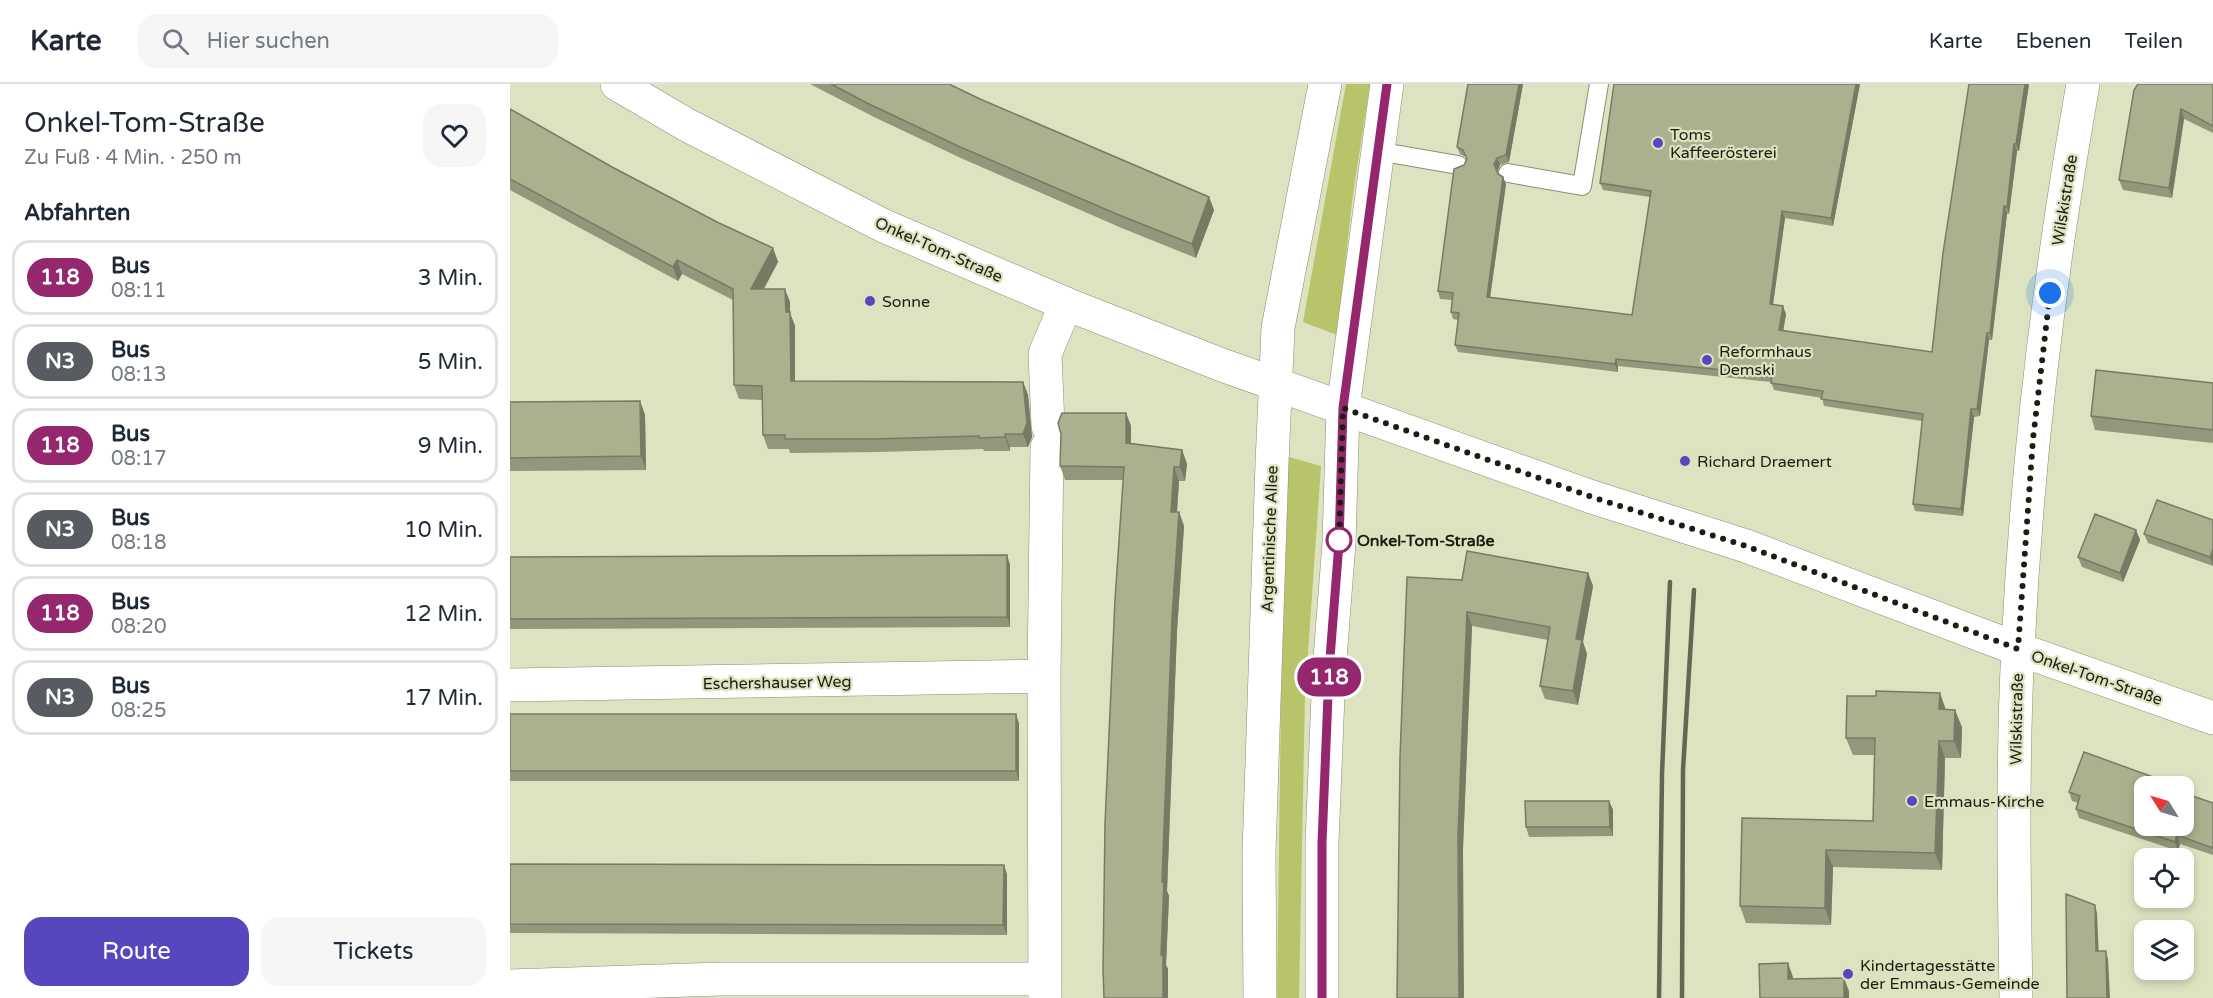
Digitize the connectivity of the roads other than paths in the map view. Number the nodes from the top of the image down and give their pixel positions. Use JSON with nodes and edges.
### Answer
{"nodes":[{"id":1,"x":617,"y":84,"type":"edge"},
{"id":2,"x":1325,"y":84,"type":"edge"},
{"id":3,"x":1387,"y":84,"type":"edge"},
{"id":4,"x":1599,"y":84,"type":"edge"},
{"id":5,"x":2083,"y":84,"type":"edge"},
{"id":6,"x":1377,"y":151,"type":"junction"},
{"id":7,"x":1458,"y":165,"type":"edge"},
{"id":8,"x":1508,"y":173,"type":"dead end"},
{"id":9,"x":1066,"y":304,"type":"junction"},
{"id":10,"x":1275,"y":383,"type":"junction"},
{"id":11,"x":1343,"y":408,"type":"junction"},
{"id":12,"x":2018,"y":649,"type":"junction"},
{"id":13,"x":1044,"y":676,"type":"junction"},
{"id":14,"x":510,"y":685,"type":"edge"},
{"id":15,"x":2213,"y":718,"type":"edge"},
{"id":16,"x":510,"y":986,"type":"edge"},
{"id":17,"x":1044,"y":988,"type":"edge"},
{"id":18,"x":1260,"y":998,"type":"edge"},
{"id":19,"x":1322,"y":998,"type":"edge"},
{"id":20,"x":2016,"y":998,"type":"edge"}],
"edges":[{"from":1,"to":9,"type":"main road","name":"Onkel-Tom-Straße"},
{"from":2,"to":10,"type":"main road","name":"Argentinische Allee"},
{"from":3,"to":6,"type":"main road"},
{"from":4,"to":8,"type":"lane"},
{"from":5,"to":12,"type":"main road","name":"Wilskistraße"},
{"from":6,"to":7,"type":"lane"},
{"from":6,"to":11,"type":"main road"},
{"from":9,"to":10,"type":"main road","name":"Onkel-Tom-Straße"},
{"from":9,"to":13,"type":"main road"},
{"from":10,"to":11,"type":"main road","name":"Onkel-Tom-Straße"},
{"from":10,"to":18,"type":"main road","name":"Argentinische Allee"},
{"from":11,"to":12,"type":"main road","name":"Onkel-Tom-Straße","bridge":true},
{"from":11,"to":19,"type":"main road"},
{"from":12,"to":15,"type":"main road","name":"Onkel-Tom-Straße"},
{"from":12,"to":20,"type":"main road","name":"Wilskistraße"},
{"from":13,"to":14,"type":"main road","name":"Eschershauser Weg"},
{"from":13,"to":17,"type":"main road"},
{"from":16,"to":17,"type":"main road"}]}
